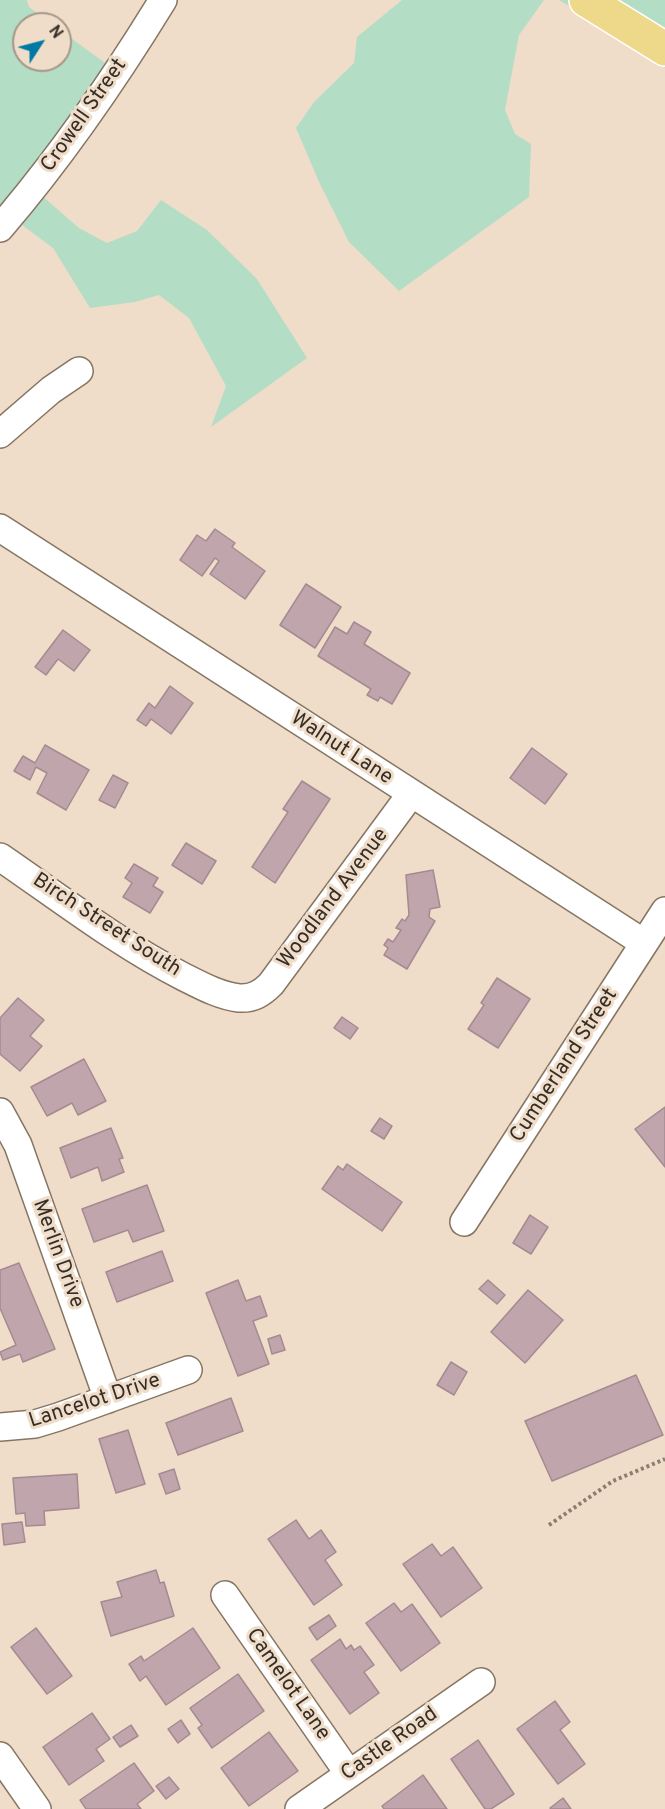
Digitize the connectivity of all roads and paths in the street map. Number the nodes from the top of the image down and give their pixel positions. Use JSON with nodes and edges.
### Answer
{"nodes":[{"id":1,"x":163,"y":0,"type":"edge"},
{"id":2,"x":586,"y":0,"type":"edge"},
{"id":3,"x":665,"y":49,"type":"edge"},
{"id":4,"x":0,"y":228,"type":"edge"},
{"id":5,"x":79,"y":371,"type":"dead end"},
{"id":6,"x":0,"y":434,"type":"edge"},
{"id":7,"x":0,"y":528,"type":"edge"},
{"id":8,"x":411,"y":794,"type":"junction"},
{"id":9,"x":0,"y":857,"type":"edge"},
{"id":10,"x":665,"y":911,"type":"edge"},
{"id":11,"x":644,"y":943,"type":"junction"},
{"id":12,"x":250,"y":998,"type":"joint"},
{"id":13,"x":0,"y":1112,"type":"edge"},
{"id":14,"x":465,"y":1222,"type":"dead end"},
{"id":15,"x":188,"y":1370,"type":"dead end"},
{"id":16,"x":108,"y":1399,"type":"junction"},
{"id":17,"x":0,"y":1427,"type":"edge"},
{"id":18,"x":665,"y":1459,"type":"edge"},
{"id":19,"x":549,"y":1525,"type":"dead end"},
{"id":20,"x":225,"y":1595,"type":"dead end"},
{"id":21,"x":481,"y":1682,"type":"dead end"},
{"id":22,"x":0,"y":1756,"type":"edge"},
{"id":23,"x":349,"y":1774,"type":"junction"},
{"id":24,"x":37,"y":1809,"type":"edge"},
{"id":25,"x":299,"y":1809,"type":"edge"}],
"edges":[{"from":1,"to":4,"type":"street","name":"Crowell Street"},
{"from":2,"to":3,"type":"main road"},
{"from":5,"to":6,"type":"street"},
{"from":7,"to":8,"type":"street","name":"Walnut Lane"},
{"from":8,"to":11,"type":"street","name":"Walnut Lane"},
{"from":8,"to":12,"type":"street","name":"Woodland Avenue"},
{"from":9,"to":12,"type":"street","name":"Birch Street South"},
{"from":10,"to":11,"type":"street","name":"Cumberland Street"},
{"from":11,"to":14,"type":"street","name":"Cumberland Street"},
{"from":13,"to":16,"type":"street","name":"Merlin Drive"},
{"from":15,"to":16,"type":"street","name":"Lancelot Drive"},
{"from":16,"to":17,"type":"street","name":"Lancelot Drive"},
{"from":18,"to":19,"type":"path"},
{"from":20,"to":23,"type":"street","name":"Camelot Lane"},
{"from":21,"to":23,"type":"street","name":"Castle Road"},
{"from":22,"to":24,"type":"street"},
{"from":23,"to":25,"type":"street","name":"Castle Road"}]}
